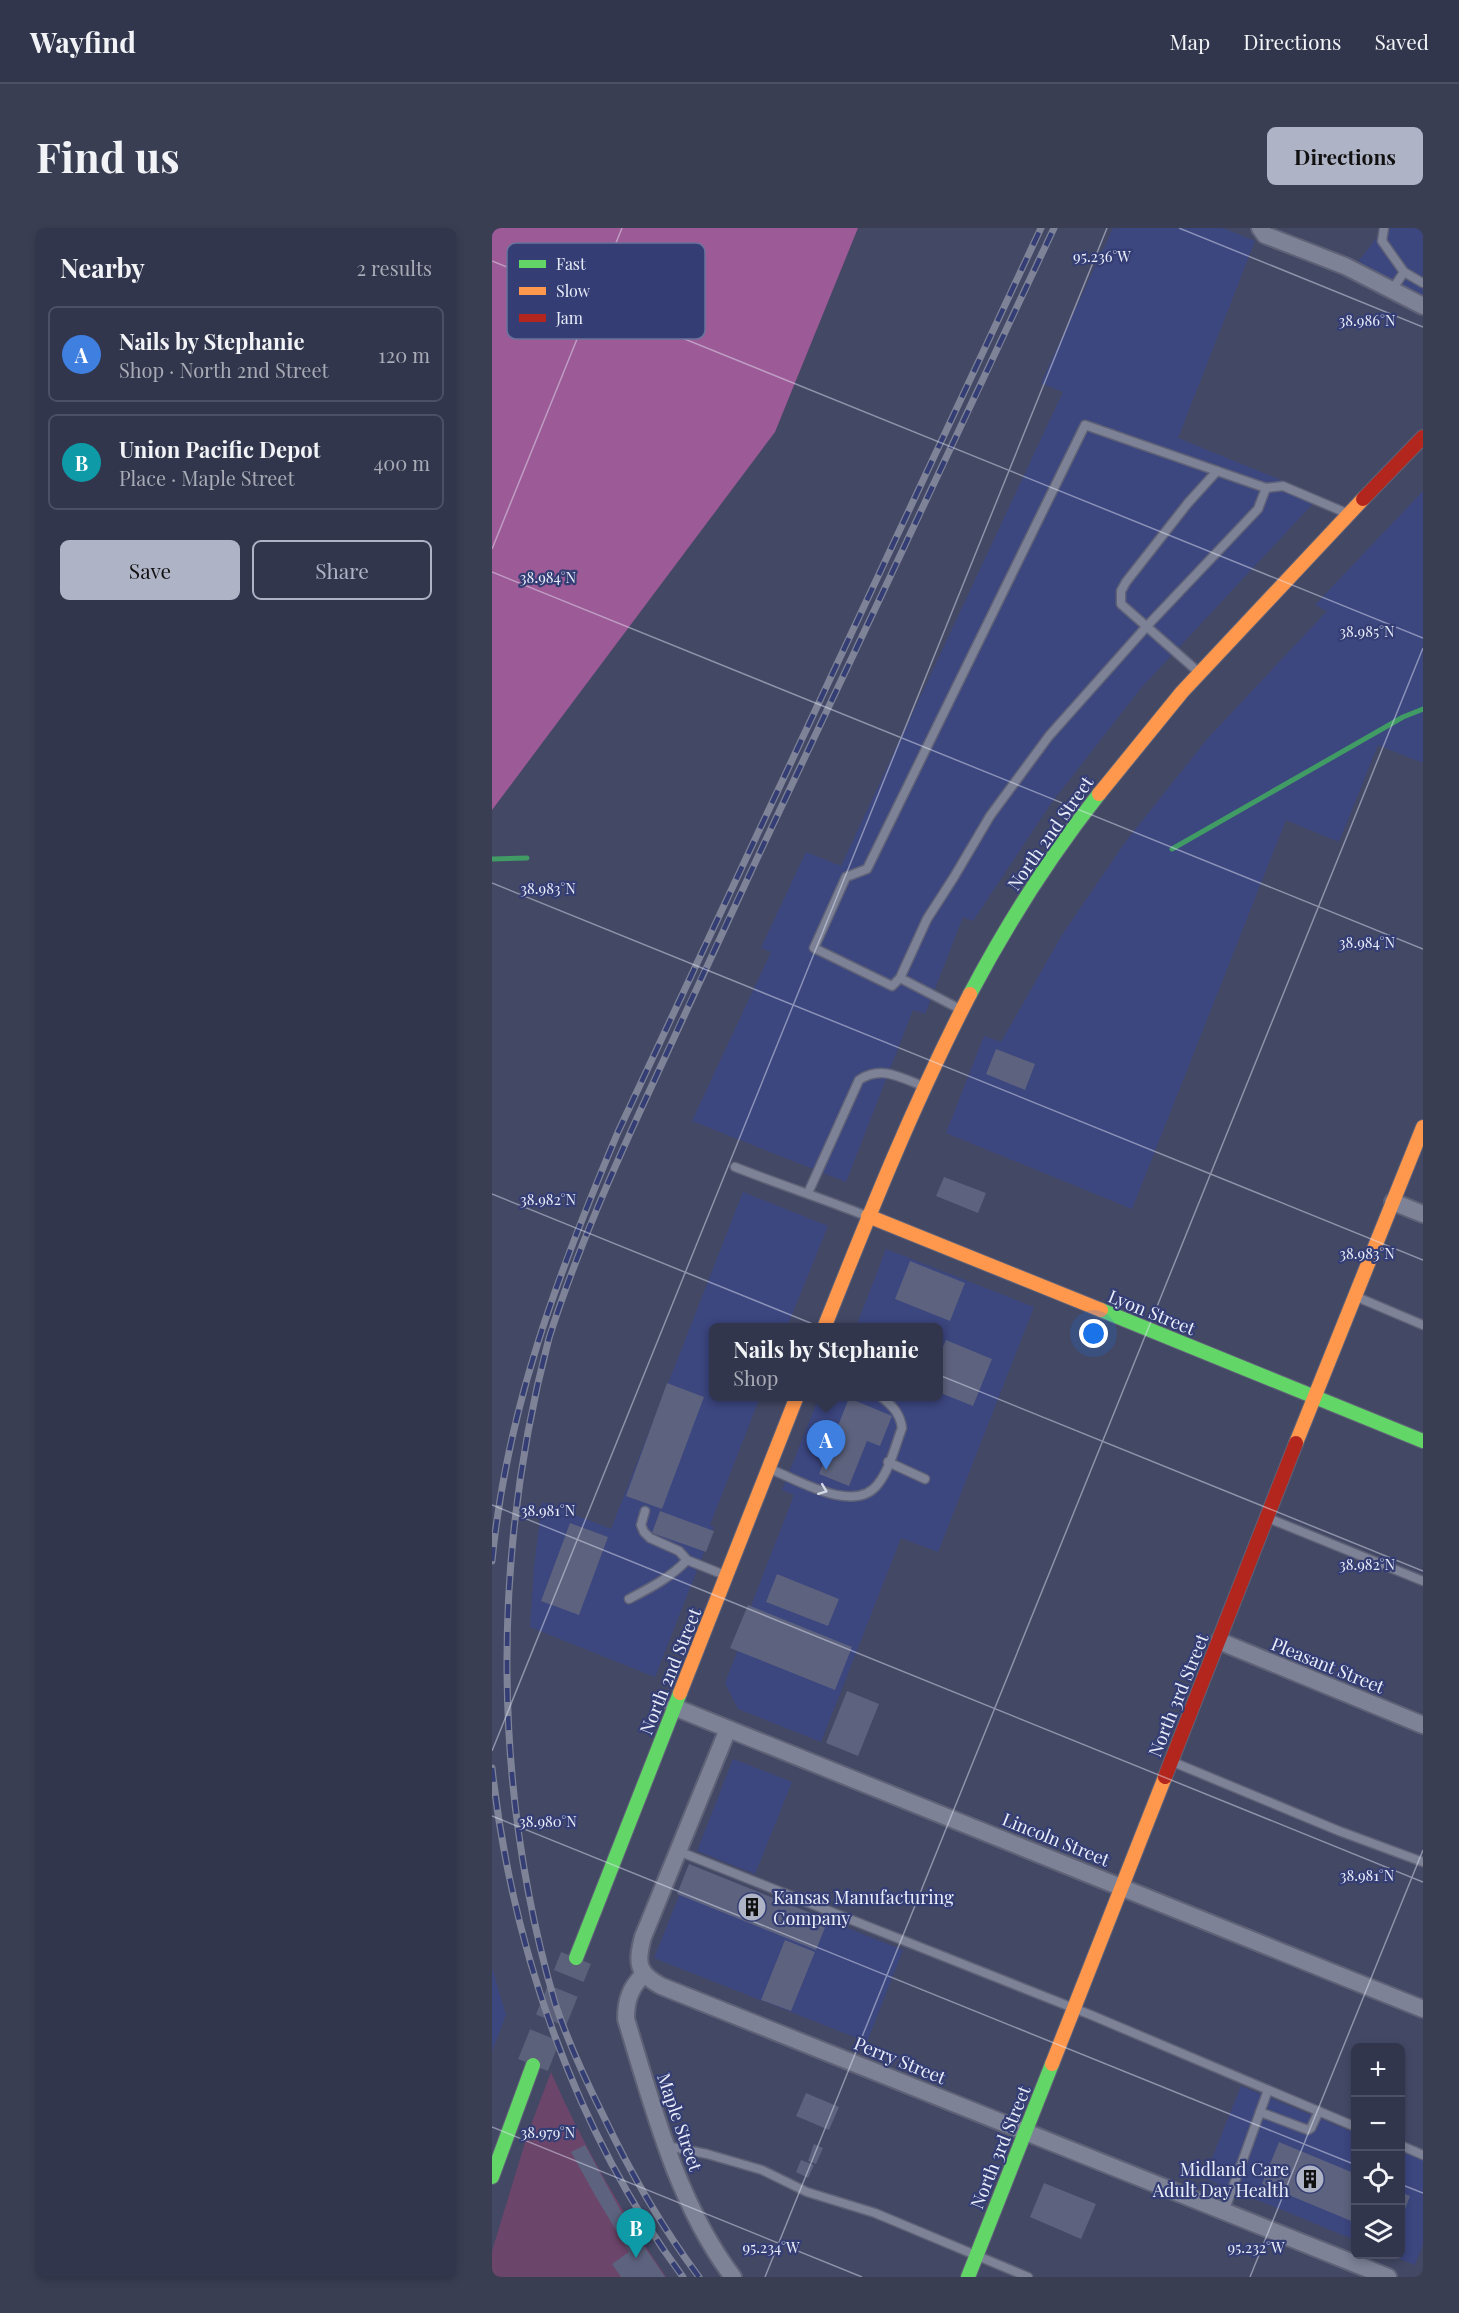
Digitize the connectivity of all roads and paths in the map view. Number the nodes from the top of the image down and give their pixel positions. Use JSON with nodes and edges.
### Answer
{"nodes":[{"id":1,"x":1260,"y":228,"type":"edge"},
{"id":2,"x":1384,"y":228,"type":"edge"},
{"id":3,"x":1404,"y":272,"type":"junction"},
{"id":4,"x":1423,"y":283,"type":"edge"},
{"id":5,"x":1392,"y":290,"type":"junction"},
{"id":6,"x":1423,"y":306,"type":"edge"},
{"id":7,"x":1423,"y":437,"type":"edge"},
{"id":8,"x":1217,"y":471,"type":"junction"},
{"id":9,"x":1266,"y":488,"type":"junction"},
{"id":10,"x":1350,"y":514,"type":"junction"},
{"id":11,"x":1148,"y":626,"type":"junction"},
{"id":12,"x":1199,"y":674,"type":"junction"},
{"id":13,"x":900,"y":978,"type":"junction"},
{"id":14,"x":961,"y":1009,"type":"junction"},
{"id":15,"x":923,"y":1086,"type":"junction"},
{"id":16,"x":1423,"y":1127,"type":"edge"},
{"id":17,"x":735,"y":1167,"type":"dead end"},
{"id":18,"x":808,"y":1193,"type":"junction"},
{"id":19,"x":1393,"y":1202,"type":"junction"},
{"id":20,"x":1423,"y":1214,"type":"edge"},
{"id":21,"x":868,"y":1216,"type":"junction"},
{"id":22,"x":1356,"y":1297,"type":"junction"},
{"id":23,"x":826,"y":1323,"type":"edge"},
{"id":24,"x":1423,"y":1325,"type":"edge"},
{"id":25,"x":1315,"y":1397,"type":"junction"},
{"id":26,"x":795,"y":1401,"type":"edge"},
{"id":27,"x":886,"y":1401,"type":"edge"},
{"id":28,"x":1423,"y":1441,"type":"edge"},
{"id":29,"x":888,"y":1462,"type":"junction"},
{"id":30,"x":769,"y":1469,"type":"junction"},
{"id":31,"x":925,"y":1479,"type":"dead end"},
{"id":32,"x":645,"y":1510,"type":"dead end"},
{"id":33,"x":1268,"y":1518,"type":"junction"},
{"id":34,"x":687,"y":1560,"type":"junction"},
{"id":35,"x":727,"y":1576,"type":"junction"},
{"id":36,"x":1423,"y":1581,"type":"edge"},
{"id":37,"x":628,"y":1599,"type":"dead end"},
{"id":38,"x":1219,"y":1641,"type":"junction"},
{"id":39,"x":674,"y":1707,"type":"junction"},
{"id":40,"x":1423,"y":1725,"type":"edge"},
{"id":41,"x":728,"y":1729,"type":"junction"},
{"id":42,"x":1172,"y":1761,"type":"junction"},
{"id":43,"x":678,"y":1851,"type":"junction"},
{"id":44,"x":1423,"y":1862,"type":"edge"},
{"id":45,"x":1122,"y":1887,"type":"junction"},
{"id":46,"x":576,"y":1958,"type":"tunnel mouth"},
{"id":47,"x":644,"y":1974,"type":"junction"},
{"id":48,"x":1074,"y":2008,"type":"junction"},
{"id":49,"x":1423,"y":2009,"type":"edge"},
{"id":50,"x":534,"y":2065,"type":"tunnel mouth"},
{"id":51,"x":1268,"y":2090,"type":"junction"},
{"id":52,"x":1319,"y":2111,"type":"junction"},
{"id":53,"x":1260,"y":2112,"type":"junction"},
{"id":54,"x":1351,"y":2125,"type":"edge"},
{"id":55,"x":1025,"y":2131,"type":"junction"},
{"id":56,"x":667,"y":2146,"type":"junction"},
{"id":57,"x":1405,"y":2147,"type":"edge"},
{"id":58,"x":1423,"y":2155,"type":"edge"},
{"id":59,"x":492,"y":2177,"type":"edge"},
{"id":60,"x":1224,"y":2212,"type":"junction"},
{"id":61,"x":976,"y":2256,"type":"junction"},
{"id":62,"x":733,"y":2277,"type":"edge"},
{"id":63,"x":968,"y":2277,"type":"edge"},
{"id":64,"x":1028,"y":2277,"type":"edge"},
{"id":65,"x":1388,"y":2277,"type":"edge"}],
"edges":[{"from":1,"to":5,"type":"street"},
{"from":2,"to":3,"type":"lane"},
{"from":3,"to":4,"type":"lane"},
{"from":3,"to":5,"type":"lane"},
{"from":5,"to":6,"type":"street"},
{"from":7,"to":10,"type":"main road","name":"North 2nd Street"},
{"from":8,"to":9,"type":"lane"},
{"from":8,"to":11,"type":"lane"},
{"from":8,"to":13,"type":"lane"},
{"from":9,"to":10,"type":"lane"},
{"from":9,"to":11,"type":"lane"},
{"from":10,"to":12,"type":"main road","name":"North 2nd Street"},
{"from":11,"to":12,"type":"lane"},
{"from":11,"to":13,"type":"lane"},
{"from":12,"to":14,"type":"main road","name":"North 2nd Street"},
{"from":13,"to":14,"type":"lane"},
{"from":14,"to":15,"type":"main road","name":"North 2nd Street"},
{"from":15,"to":18,"type":"lane"},
{"from":15,"to":21,"type":"main road","name":"North 2nd Street"},
{"from":16,"to":19,"type":"main road","name":"North 3rd Street"},
{"from":17,"to":18,"type":"lane"},
{"from":18,"to":21,"type":"lane"},
{"from":19,"to":20,"type":"street"},
{"from":19,"to":22,"type":"main road","name":"North 3rd Street"},
{"from":21,"to":23,"type":"main road","name":"North 2nd Street"},
{"from":21,"to":25,"type":"main road","name":"Lyon Street"},
{"from":22,"to":24,"type":"lane"},
{"from":22,"to":25,"type":"main road","name":"North 3rd Street"},
{"from":25,"to":28,"type":"main road","name":"Lyon Street"},
{"from":25,"to":33,"type":"main road","name":"North 3rd Street"},
{"from":26,"to":30,"type":"main road","name":"North 2nd Street"},
{"from":27,"to":29,"type":"lane"},
{"from":30,"to":29,"type":"lane","one_way":true},
{"from":29,"to":31,"type":"lane"},
{"from":30,"to":35,"type":"main road","name":"North 2nd Street"},
{"from":32,"to":34,"type":"lane"},
{"from":33,"to":36,"type":"lane"},
{"from":33,"to":38,"type":"main road","name":"North 3rd Street"},
{"from":34,"to":35,"type":"lane"},
{"from":34,"to":37,"type":"lane"},
{"from":35,"to":39,"type":"main road","name":"North 2nd Street"},
{"from":38,"to":40,"type":"street","name":"Pleasant Street"},
{"from":38,"to":42,"type":"main road","name":"North 3rd Street"},
{"from":39,"to":41,"type":"street","name":"Lincoln Street"},
{"from":39,"to":46,"type":"main road","name":"North 2nd Street"},
{"from":41,"to":43,"type":"street"},
{"from":41,"to":45,"type":"street","name":"Lincoln Street"},
{"from":42,"to":44,"type":"lane"},
{"from":42,"to":45,"type":"main road","name":"North 3rd Street"},
{"from":43,"to":47,"type":"street"},
{"from":43,"to":48,"type":"lane"},
{"from":45,"to":48,"type":"main road","name":"North 3rd Street"},
{"from":45,"to":49,"type":"street","name":"Lincoln Street"},
{"from":47,"to":55,"type":"street","name":"Perry Street"},
{"from":47,"to":56,"type":"street","name":"Maple Street"},
{"from":48,"to":51,"type":"lane"},
{"from":48,"to":55,"type":"main road","name":"North 3rd Street"},
{"from":50,"to":59,"type":"main road"},
{"from":51,"to":52,"type":"lane"},
{"from":51,"to":53,"type":"lane"},
{"from":52,"to":53,"type":"lane"},
{"from":52,"to":54,"type":"lane"},
{"from":53,"to":60,"type":"lane"},
{"from":55,"to":60,"type":"street","name":"Perry Street"},
{"from":55,"to":61,"type":"main road","name":"North 3rd Street"},
{"from":56,"to":61,"type":"lane"},
{"from":56,"to":62,"type":"street","name":"Maple Street"},
{"from":57,"to":58,"type":"lane"},
{"from":60,"to":65,"type":"street","name":"Perry Street"},
{"from":61,"to":63,"type":"main road","name":"North 3rd Street"},
{"from":61,"to":64,"type":"lane"}]}
